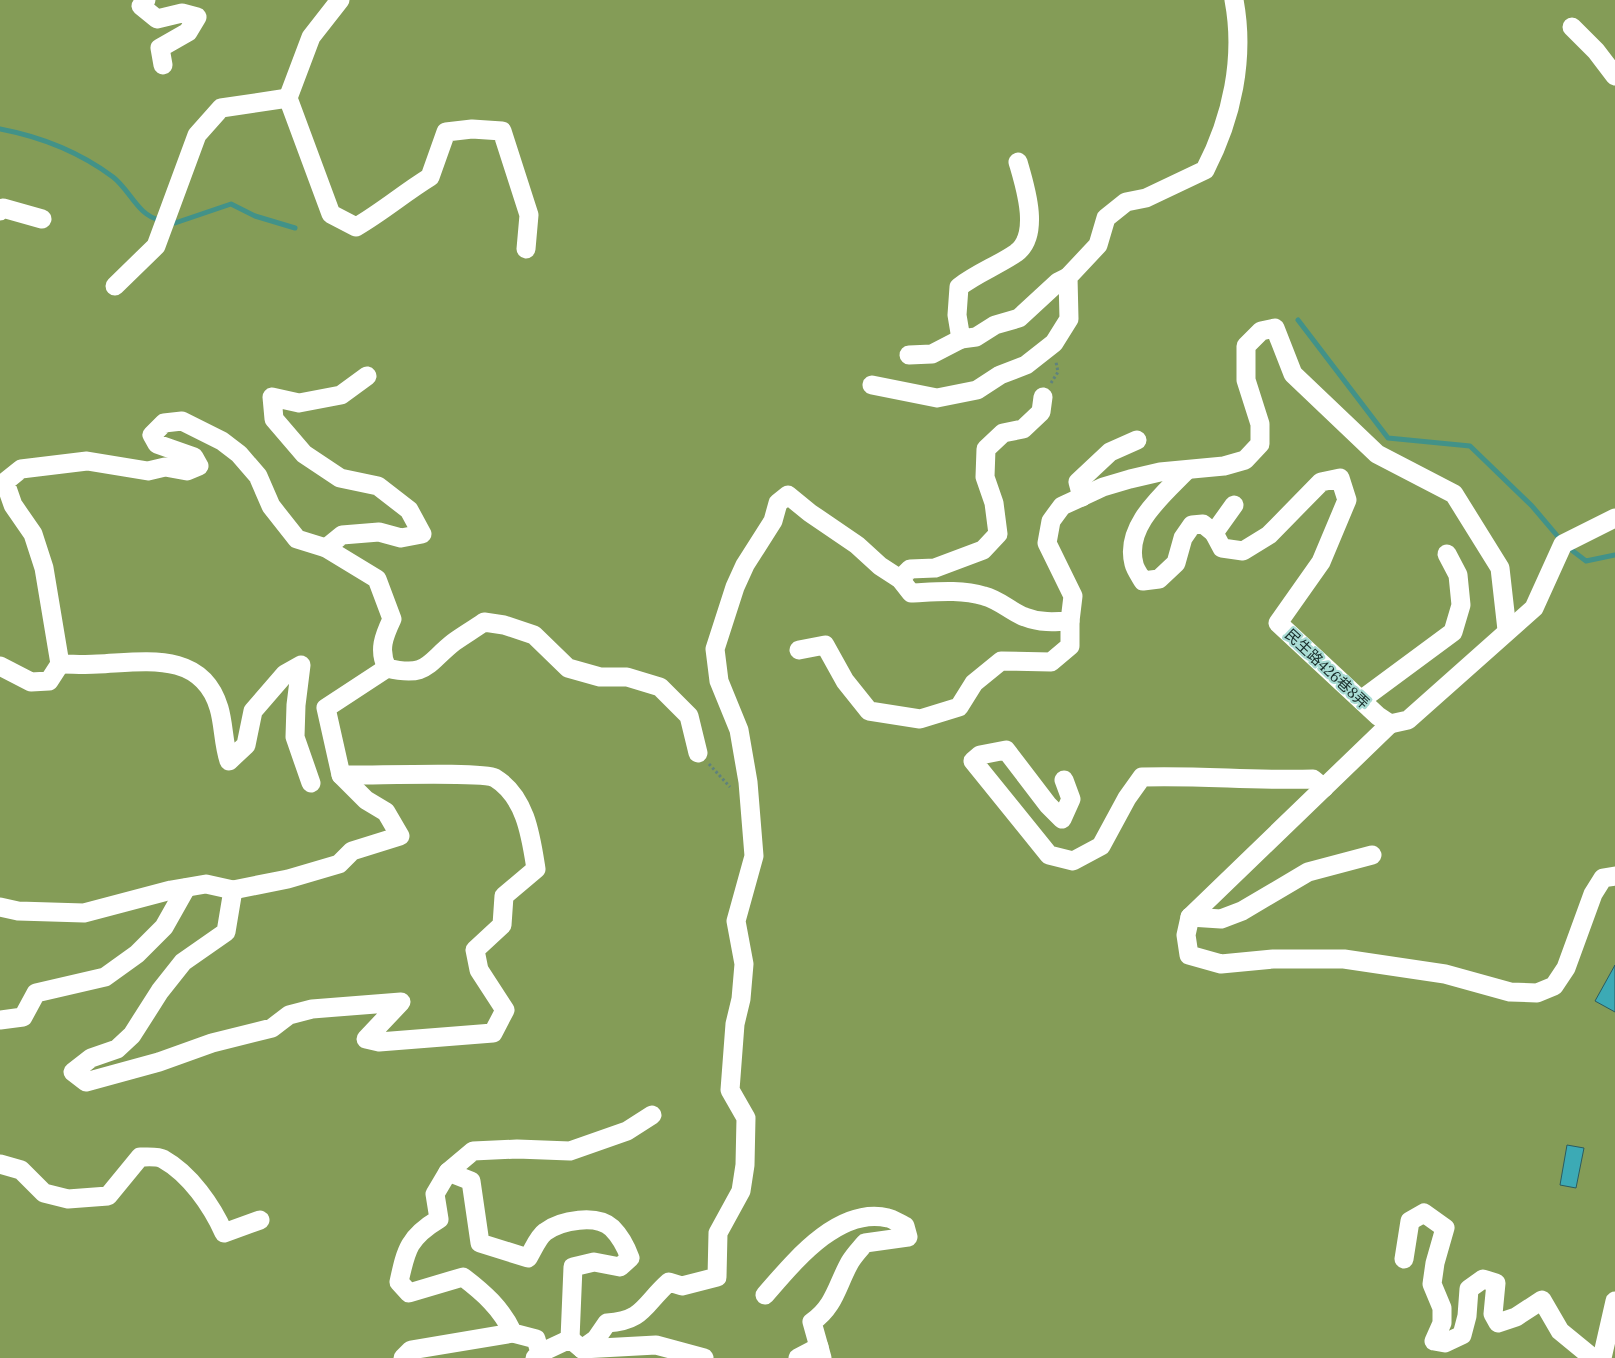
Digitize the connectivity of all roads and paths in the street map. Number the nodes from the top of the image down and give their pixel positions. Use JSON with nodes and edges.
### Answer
{"nodes":[{"id":1,"x":146,"y":0,"type":"edge"},
{"id":2,"x":340,"y":0,"type":"edge"},
{"id":3,"x":1234,"y":0,"type":"edge"},
{"id":4,"x":1572,"y":27,"type":"dead end"},
{"id":5,"x":163,"y":66,"type":"dead end"},
{"id":6,"x":1615,"y":76,"type":"edge"},
{"id":7,"x":288,"y":98,"type":"junction"},
{"id":8,"x":1018,"y":162,"type":"dead end"},
{"id":9,"x":0,"y":211,"type":"edge"},
{"id":10,"x":42,"y":219,"type":"dead end"},
{"id":11,"x":526,"y":249,"type":"dead end"},
{"id":12,"x":1068,"y":277,"type":"junction"},
{"id":13,"x":115,"y":286,"type":"dead end"},
{"id":14,"x":961,"y":339,"type":"junction"},
{"id":15,"x":1054,"y":343,"type":"junction"},
{"id":16,"x":909,"y":355,"type":"dead end"},
{"id":17,"x":367,"y":376,"type":"dead end"},
{"id":18,"x":872,"y":385,"type":"dead end"},
{"id":19,"x":1043,"y":397,"type":"joint"},
{"id":20,"x":1137,"y":440,"type":"dead end"},
{"id":21,"x":1186,"y":471,"type":"junction"},
{"id":22,"x":1082,"y":497,"type":"junction"},
{"id":23,"x":1234,"y":505,"type":"dead end"},
{"id":24,"x":1615,"y":518,"type":"edge"},
{"id":25,"x":1214,"y":533,"type":"junction"},
{"id":26,"x":326,"y":548,"type":"junction"},
{"id":27,"x":1447,"y":554,"type":"dead end"},
{"id":28,"x":900,"y":579,"type":"junction"},
{"id":29,"x":1070,"y":621,"type":"junction"},
{"id":30,"x":1507,"y":630,"type":"junction"},
{"id":31,"x":799,"y":650,"type":"dead end"},
{"id":32,"x":60,"y":664,"type":"junction"},
{"id":33,"x":0,"y":666,"type":"edge"},
{"id":34,"x":387,"y":668,"type":"junction"},
{"id":35,"x":1361,"y":700,"type":"junction"},
{"id":36,"x":1390,"y":724,"type":"junction"},
{"id":37,"x":698,"y":753,"type":"joint"},
{"id":38,"x":341,"y":775,"type":"junction"},
{"id":39,"x":1064,"y":780,"type":"dead end"},
{"id":40,"x":311,"y":783,"type":"dead end"},
{"id":41,"x":1324,"y":788,"type":"junction"},
{"id":42,"x":750,"y":810,"type":"junction"},
{"id":43,"x":1372,"y":854,"type":"dead end"},
{"id":44,"x":1615,"y":876,"type":"edge"},
{"id":45,"x":186,"y":888,"type":"junction"},
{"id":46,"x":233,"y":890,"type":"junction"},
{"id":47,"x":0,"y":907,"type":"edge"},
{"id":48,"x":1190,"y":917,"type":"junction"},
{"id":49,"x":0,"y":1020,"type":"edge"},
{"id":50,"x":652,"y":1115,"type":"dead end"},
{"id":51,"x":0,"y":1164,"type":"edge"},
{"id":52,"x":448,"y":1172,"type":"junction"},
{"id":53,"x":260,"y":1220,"type":"dead end"},
{"id":54,"x":1404,"y":1259,"type":"dead end"},
{"id":55,"x":765,"y":1295,"type":"dead end"},
{"id":56,"x":1615,"y":1301,"type":"edge"},
{"id":57,"x":513,"y":1332,"type":"junction"},
{"id":58,"x":576,"y":1344,"type":"junction"},
{"id":59,"x":821,"y":1352,"type":"edge"},
{"id":60,"x":538,"y":1356,"type":"edge"},
{"id":61,"x":403,"y":1358,"type":"edge"},
{"id":62,"x":704,"y":1358,"type":"edge"},
{"id":63,"x":798,"y":1358,"type":"edge"},
{"id":64,"x":1593,"y":1358,"type":"edge"},
{"id":65,"x":1602,"y":1358,"type":"edge"}],
"edges":[{"from":1,"to":5,"type":"street"},
{"from":2,"to":7,"type":"street"},
{"from":3,"to":12,"type":"street"},
{"from":4,"to":6,"type":"street"},
{"from":7,"to":11,"type":"street"},
{"from":7,"to":13,"type":"street"},
{"from":8,"to":14,"type":"street"},
{"from":9,"to":10,"type":"street"},
{"from":12,"to":14,"type":"street"},
{"from":12,"to":15,"type":"street"},
{"from":14,"to":16,"type":"street"},
{"from":15,"to":18,"type":"street"},
{"from":15,"to":19,"type":"path"},
{"from":17,"to":26,"type":"street"},
{"from":19,"to":28,"type":"street"},
{"from":20,"to":22,"type":"street"},
{"from":21,"to":22,"type":"street"},
{"from":21,"to":25,"type":"street"},
{"from":21,"to":30,"type":"street"},
{"from":22,"to":29,"type":"street"},
{"from":23,"to":25,"type":"street"},
{"from":24,"to":30,"type":"street"},
{"from":25,"to":35,"type":"street","name":"民生路426巷8弄"},
{"from":26,"to":32,"type":"street"},
{"from":26,"to":34,"type":"street"},
{"from":27,"to":35,"type":"street"},
{"from":28,"to":29,"type":"street"},
{"from":28,"to":42,"type":"street"},
{"from":29,"to":31,"type":"street"},
{"from":30,"to":36,"type":"street"},
{"from":32,"to":33,"type":"street"},
{"from":32,"to":40,"type":"street"},
{"from":34,"to":37,"type":"street"},
{"from":34,"to":38,"type":"street"},
{"from":35,"to":36,"type":"street","name":"民生路426巷8弄"},
{"from":36,"to":41,"type":"street"},
{"from":37,"to":42,"type":"path"},
{"from":38,"to":46,"type":"street"},
{"from":38,"to":46,"type":"street"},
{"from":39,"to":41,"type":"street"},
{"from":41,"to":48,"type":"street"},
{"from":42,"to":58,"type":"street"},
{"from":43,"to":48,"type":"street"},
{"from":44,"to":48,"type":"street"},
{"from":45,"to":46,"type":"street"},
{"from":45,"to":47,"type":"street"},
{"from":45,"to":49,"type":"street"},
{"from":50,"to":52,"type":"street"},
{"from":51,"to":53,"type":"street"},
{"from":52,"to":57,"type":"street"},
{"from":52,"to":58,"type":"street"},
{"from":54,"to":64,"type":"street"},
{"from":55,"to":59,"type":"street"},
{"from":56,"to":65,"type":"street"},
{"from":57,"to":60,"type":"street"},
{"from":57,"to":61,"type":"street"},
{"from":58,"to":60,"type":"street"},
{"from":58,"to":62,"type":"street"},
{"from":59,"to":63,"type":"street"}]}
